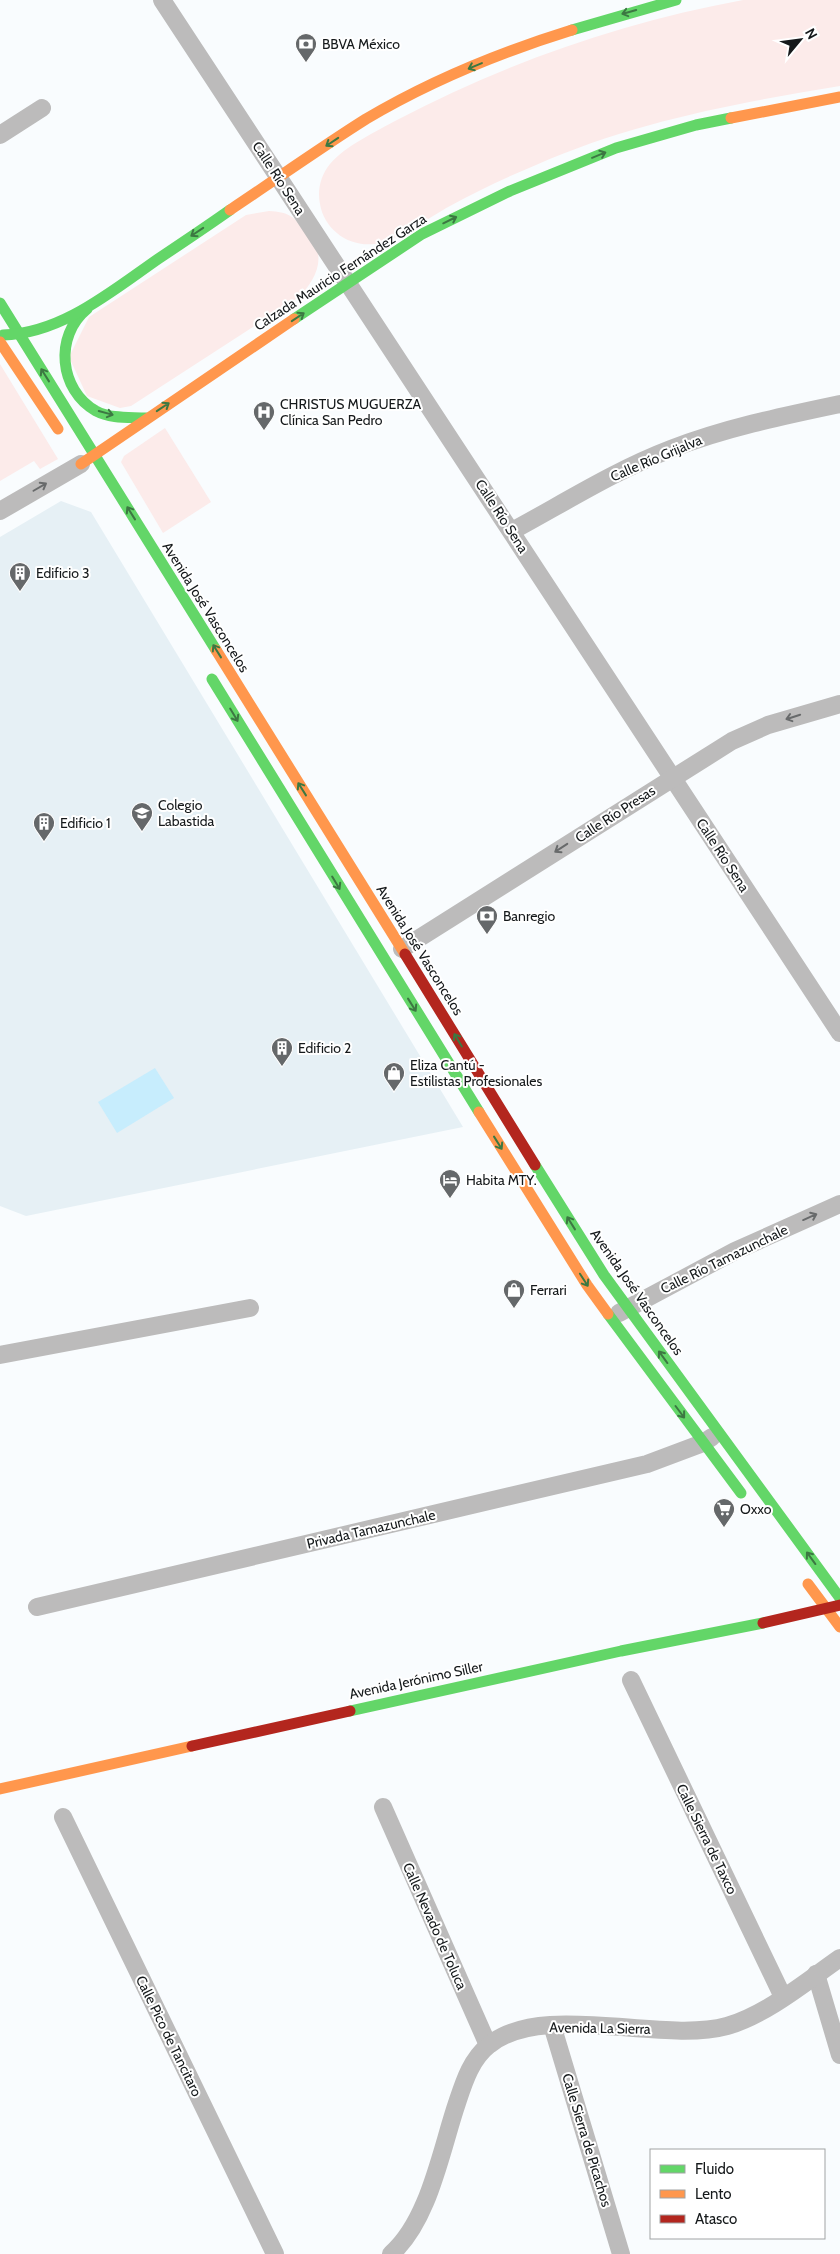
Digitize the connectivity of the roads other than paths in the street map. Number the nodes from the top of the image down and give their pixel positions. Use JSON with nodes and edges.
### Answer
{"nodes":[{"id":1,"x":162,"y":0,"type":"edge"},
{"id":2,"x":676,"y":0,"type":"edge"},
{"id":3,"x":840,"y":97,"type":"edge"},
{"id":4,"x":42,"y":108,"type":"dead end"},
{"id":5,"x":0,"y":135,"type":"edge"},
{"id":6,"x":278,"y":177,"type":"junction"},
{"id":7,"x":348,"y":284,"type":"junction"},
{"id":8,"x":0,"y":302,"type":"edge"},
{"id":9,"x":91,"y":305,"type":"junction"},
{"id":10,"x":0,"y":335,"type":"edge"},
{"id":11,"x":20,"y":336,"type":"junction"},
{"id":12,"x":0,"y":342,"type":"edge"},
{"id":13,"x":840,"y":404,"type":"edge"},
{"id":14,"x":146,"y":418,"type":"junction"},
{"id":15,"x":65,"y":440,"type":"dead end"},
{"id":16,"x":84,"y":462,"type":"junction"},
{"id":17,"x":0,"y":511,"type":"edge"},
{"id":18,"x":512,"y":531,"type":"junction"},
{"id":19,"x":209,"y":673,"type":"dead end"},
{"id":20,"x":840,"y":704,"type":"edge"},
{"id":21,"x":672,"y":777,"type":"junction"},
{"id":22,"x":402,"y":949,"type":"junction"},
{"id":23,"x":840,"y":1033,"type":"edge"},
{"id":24,"x":840,"y":1204,"type":"edge"},
{"id":25,"x":250,"y":1308,"type":"dead end"},
{"id":26,"x":627,"y":1308,"type":"junction"},
{"id":27,"x":610,"y":1318,"type":"junction"},
{"id":28,"x":0,"y":1356,"type":"edge"},
{"id":29,"x":719,"y":1432,"type":"junction"},
{"id":30,"x":703,"y":1443,"type":"junction"},
{"id":31,"x":747,"y":1502,"type":"dead end"},
{"id":32,"x":804,"y":1578,"type":"dead end"},
{"id":33,"x":840,"y":1598,"type":"edge"},
{"id":34,"x":840,"y":1605,"type":"edge"},
{"id":35,"x":37,"y":1607,"type":"dead end"},
{"id":36,"x":826,"y":1608,"type":"junction"},
{"id":37,"x":840,"y":1627,"type":"edge"},
{"id":38,"x":631,"y":1680,"type":"dead end"},
{"id":39,"x":0,"y":1789,"type":"edge"},
{"id":40,"x":383,"y":1808,"type":"dead end"},
{"id":41,"x":63,"y":1817,"type":"dead end"},
{"id":42,"x":840,"y":1958,"type":"edge"},
{"id":43,"x":816,"y":1974,"type":"junction"},
{"id":44,"x":783,"y":1997,"type":"junction"},
{"id":45,"x":552,"y":2025,"type":"junction"},
{"id":46,"x":488,"y":2045,"type":"junction"},
{"id":47,"x":840,"y":2055,"type":"edge"},
{"id":48,"x":275,"y":2254,"type":"edge"},
{"id":49,"x":391,"y":2254,"type":"edge"},
{"id":50,"x":621,"y":2254,"type":"edge"}],
"edges":[{"from":1,"to":6,"type":"street","name":"Calle Río Sena"},
{"from":2,"to":6,"type":"main road","one_way":true},
{"from":7,"to":3,"type":"main road","name":"Calzada Mauricio Fernández Garza","one_way":true},
{"from":4,"to":5,"type":"street"},
{"from":6,"to":7,"type":"street","name":"Calle Río Sena"},
{"from":6,"to":9,"type":"main road","one_way":true},
{"from":14,"to":7,"type":"main road","name":"Calzada Mauricio Fernández Garza","one_way":true},
{"from":7,"to":18,"type":"street","name":"Calle Río Sena"},
{"from":8,"to":11,"type":"main road","name":"Avenida José Vasconcelos"},
{"from":9,"to":11,"type":"main road"},
{"from":9,"to":14,"type":"main road","one_way":true},
{"from":10,"to":11,"type":"main road"},
{"from":16,"to":11,"type":"main road","name":"Avenida José Vasconcelos","one_way":true},
{"from":12,"to":15,"type":"main road"},
{"from":13,"to":18,"type":"street","name":"Calle Río Grijalva"},
{"from":14,"to":16,"type":"main road","name":"Calzada Mauricio Fernández Garza"},
{"from":17,"to":16,"type":"street","one_way":true},
{"from":22,"to":16,"type":"main road","name":"Avenida José Vasconcelos","one_way":true},
{"from":18,"to":21,"type":"street","name":"Calle Río Sena"},
{"from":19,"to":27,"type":"main road","one_way":true},
{"from":20,"to":21,"type":"street","name":"Calle Río Presas","one_way":true},
{"from":21,"to":22,"type":"street","name":"Calle Río Presas","one_way":true},
{"from":21,"to":23,"type":"street","name":"Calle Río Sena"},
{"from":26,"to":22,"type":"main road","name":"Avenida José Vasconcelos","one_way":true},
{"from":26,"to":24,"type":"street","name":"Calle Río Tamazunchale","one_way":true},
{"from":25,"to":28,"type":"street"},
{"from":26,"to":27,"type":"street","name":"Calle Río Tamazunchale"},
{"from":29,"to":26,"type":"main road","name":"Avenida José Vasconcelos","one_way":true},
{"from":27,"to":30,"type":"main road","one_way":true},
{"from":29,"to":30,"type":"street","name":"Privada Tamazunchale"},
{"from":33,"to":29,"type":"main road","name":"Avenida José Vasconcelos","one_way":true},
{"from":30,"to":31,"type":"main road"},
{"from":30,"to":35,"type":"street","name":"Privada Tamazunchale"},
{"from":32,"to":36,"type":"main road"},
{"from":34,"to":36,"type":"main road","name":"Avenida Jerónimo Siller"},
{"from":36,"to":37,"type":"main road"},
{"from":36,"to":39,"type":"main road","name":"Avenida Jerónimo Siller"},
{"from":38,"to":44,"type":"street","name":"Calle Sierra de Taxco"},
{"from":40,"to":46,"type":"street","name":"Calle Nevado de Toluca"},
{"from":41,"to":48,"type":"street","name":"Calle Pico de Tancitaro"},
{"from":42,"to":43,"type":"street","name":"Avenida La Sierra"},
{"from":43,"to":44,"type":"street","name":"Avenida La Sierra"},
{"from":43,"to":47,"type":"street"},
{"from":44,"to":45,"type":"street","name":"Avenida La Sierra"},
{"from":45,"to":46,"type":"street","name":"Avenida La Sierra"},
{"from":45,"to":50,"type":"street","name":"Calle Sierra de Picachos"},
{"from":46,"to":49,"type":"street","name":"Avenida La Sierra"}]}
